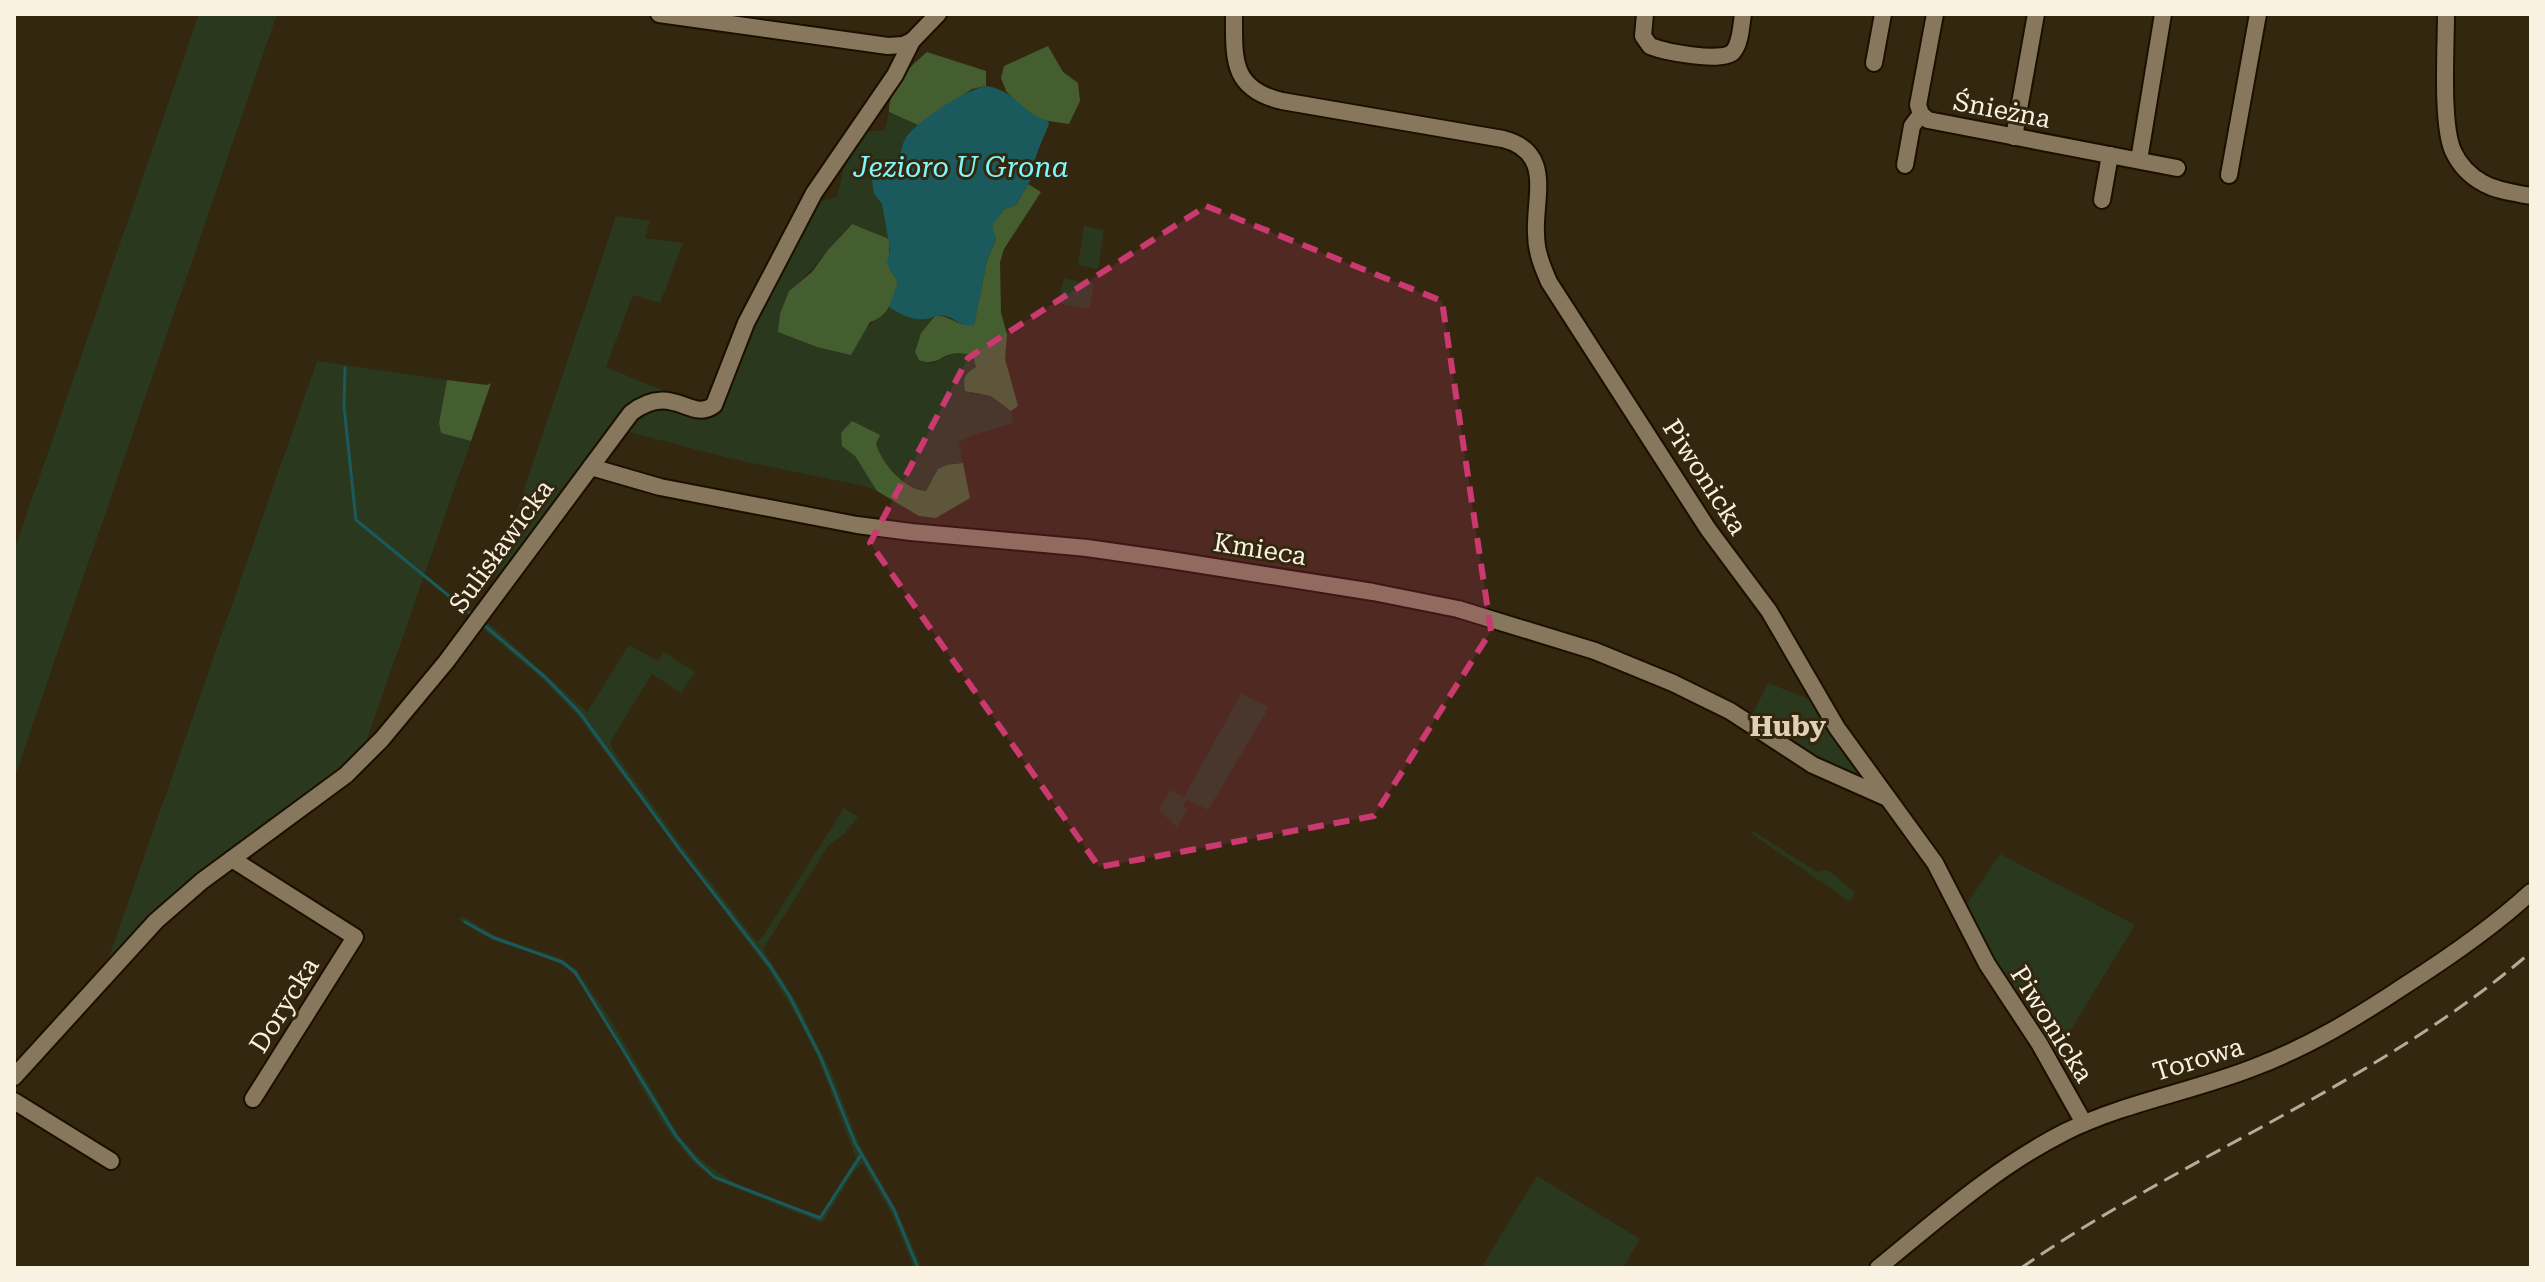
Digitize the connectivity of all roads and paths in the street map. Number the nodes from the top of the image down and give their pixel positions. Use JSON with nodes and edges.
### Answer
{"nodes":[{"id":1,"x":659,"y":14,"type":"edge"},
{"id":2,"x":938,"y":14,"type":"edge"},
{"id":3,"x":1234,"y":14,"type":"edge"},
{"id":4,"x":1645,"y":14,"type":"edge"},
{"id":5,"x":1743,"y":14,"type":"edge"},
{"id":6,"x":1883,"y":14,"type":"edge"},
{"id":7,"x":1935,"y":14,"type":"edge"},
{"id":8,"x":2036,"y":14,"type":"edge"},
{"id":9,"x":2163,"y":14,"type":"edge"},
{"id":10,"x":2258,"y":14,"type":"edge"},
{"id":11,"x":2446,"y":14,"type":"edge"},
{"id":12,"x":912,"y":41,"type":"junction"},
{"id":13,"x":1874,"y":63,"type":"dead end"},
{"id":14,"x":1921,"y":114,"type":"junction"},
{"id":15,"x":2014,"y":137,"type":"junction"},
{"id":16,"x":2110,"y":155,"type":"junction"},
{"id":17,"x":2139,"y":160,"type":"junction"},
{"id":18,"x":1905,"y":165,"type":"dead end"},
{"id":19,"x":2177,"y":168,"type":"dead end"},
{"id":20,"x":2229,"y":175,"type":"dead end"},
{"id":21,"x":2531,"y":196,"type":"edge"},
{"id":22,"x":2102,"y":200,"type":"dead end"},
{"id":23,"x":591,"y":467,"type":"junction"},
{"id":24,"x":1886,"y":797,"type":"junction"},
{"id":25,"x":232,"y":859,"type":"junction"},
{"id":26,"x":2531,"y":892,"type":"edge"},
{"id":27,"x":14,"y":1077,"type":"edge"},
{"id":28,"x":253,"y":1099,"type":"dead end"},
{"id":29,"x":14,"y":1101,"type":"edge"},
{"id":30,"x":2084,"y":1123,"type":"junction"},
{"id":31,"x":111,"y":1161,"type":"dead end"},
{"id":32,"x":1878,"y":1268,"type":"edge"}],
"edges":[{"from":1,"to":12,"type":"street"},
{"from":2,"to":12,"type":"street","name":"Sulisławicka"},
{"from":3,"to":24,"type":"street","name":"Piwonicka"},
{"from":4,"to":5,"type":"street"},
{"from":6,"to":13,"type":"street"},
{"from":7,"to":14,"type":"street","name":"Śnieżna"},
{"from":8,"to":15,"type":"street"},
{"from":9,"to":17,"type":"street"},
{"from":10,"to":20,"type":"street"},
{"from":11,"to":21,"type":"street"},
{"from":12,"to":23,"type":"street","name":"Sulisławicka"},
{"from":14,"to":15,"type":"street","name":"Śnieżna"},
{"from":14,"to":18,"type":"street"},
{"from":15,"to":16,"type":"street","name":"Śnieżna"},
{"from":16,"to":17,"type":"street","name":"Śnieżna"},
{"from":16,"to":22,"type":"street"},
{"from":17,"to":19,"type":"street","name":"Śnieżna"},
{"from":23,"to":24,"type":"street","name":"Kmieca"},
{"from":23,"to":25,"type":"street","name":"Sulisławicka"},
{"from":24,"to":30,"type":"street","name":"Piwonicka"},
{"from":25,"to":27,"type":"street","name":"Sulisławicka"},
{"from":25,"to":28,"type":"street","name":"Dorycka"},
{"from":26,"to":30,"type":"street","name":"Torowa"},
{"from":29,"to":31,"type":"street"},
{"from":30,"to":32,"type":"street","name":"Torowa"}]}
